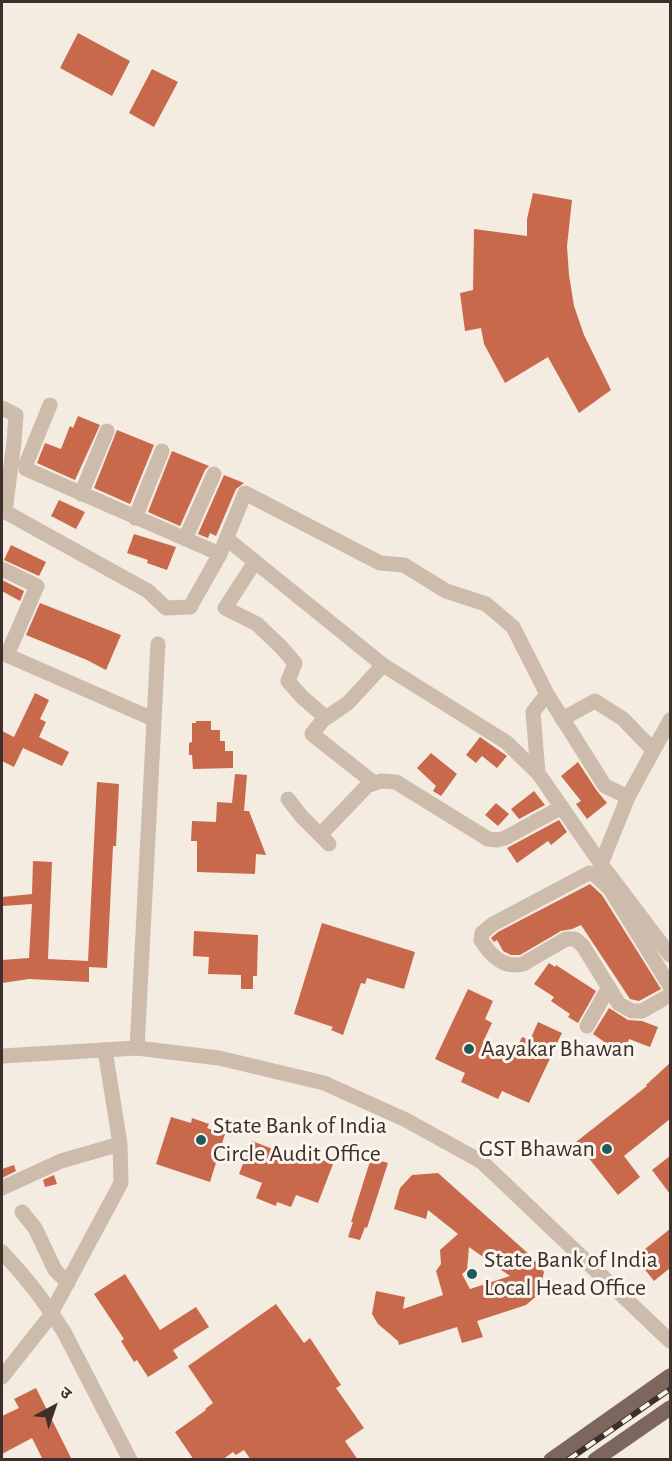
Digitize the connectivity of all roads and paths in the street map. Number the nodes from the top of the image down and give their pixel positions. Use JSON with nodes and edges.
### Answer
{"nodes":[{"id":1,"x":50,"y":405,"type":"dead end"},
{"id":2,"x":2,"y":408,"type":"edge"},
{"id":3,"x":107,"y":431,"type":"dead end"},
{"id":4,"x":8,"y":440,"type":"edge"},
{"id":5,"x":162,"y":451,"type":"dead end"},
{"id":6,"x":214,"y":474,"type":"dead end"},
{"id":7,"x":81,"y":494,"type":"junction"},
{"id":8,"x":3,"y":510,"type":"edge"},
{"id":9,"x":135,"y":518,"type":"junction"},
{"id":10,"x":184,"y":539,"type":"junction"},
{"id":11,"x":227,"y":539,"type":"junction"},
{"id":12,"x":220,"y":554,"type":"junction"},
{"id":13,"x":255,"y":562,"type":"junction"},
{"id":14,"x":2,"y":569,"type":"edge"},
{"id":15,"x":158,"y":644,"type":"dead end"},
{"id":16,"x":4,"y":654,"type":"edge"},
{"id":17,"x":383,"y":664,"type":"junction"},
{"id":18,"x":547,"y":694,"type":"junction"},
{"id":19,"x":325,"y":717,"type":"junction"},
{"id":20,"x":153,"y":719,"type":"junction"},
{"id":21,"x":562,"y":719,"type":"junction"},
{"id":22,"x":670,"y":720,"type":"edge"},
{"id":23,"x":653,"y":750,"type":"junction"},
{"id":24,"x":538,"y":773,"type":"junction"},
{"id":25,"x":374,"y":783,"type":"junction"},
{"id":26,"x":628,"y":797,"type":"junction"},
{"id":27,"x":288,"y":799,"type":"dead end"},
{"id":28,"x":562,"y":807,"type":"junction"},
{"id":29,"x":601,"y":864,"type":"junction"},
{"id":30,"x":670,"y":955,"type":"edge"},
{"id":31,"x":670,"y":986,"type":"edge"},
{"id":32,"x":609,"y":987,"type":"junction"},
{"id":33,"x":670,"y":995,"type":"edge"},
{"id":34,"x":587,"y":1026,"type":"dead end"},
{"id":35,"x":136,"y":1048,"type":"junction"},
{"id":36,"x":105,"y":1050,"type":"junction"},
{"id":37,"x":2,"y":1056,"type":"edge"},
{"id":38,"x":120,"y":1144,"type":"junction"},
{"id":39,"x":2,"y":1188,"type":"edge"},
{"id":40,"x":22,"y":1212,"type":"dead end"},
{"id":41,"x":2,"y":1251,"type":"edge"},
{"id":42,"x":68,"y":1283,"type":"junction"},
{"id":43,"x":52,"y":1312,"type":"junction"},
{"id":44,"x":670,"y":1341,"type":"edge"},
{"id":45,"x":670,"y":1376,"type":"edge"},
{"id":46,"x":2,"y":1377,"type":"edge"},
{"id":47,"x":670,"y":1408,"type":"edge"},
{"id":48,"x":130,"y":1460,"type":"edge"},
{"id":49,"x":551,"y":1460,"type":"edge"},
{"id":50,"x":594,"y":1460,"type":"edge"}],
"edges":[{"from":1,"to":7,"type":"street"},
{"from":2,"to":4,"type":"street"},
{"from":3,"to":7,"type":"street"},
{"from":4,"to":8,"type":"street"},
{"from":5,"to":9,"type":"street"},
{"from":6,"to":10,"type":"street"},
{"from":7,"to":9,"type":"street"},
{"from":8,"to":12,"type":"street"},
{"from":9,"to":10,"type":"street"},
{"from":10,"to":12,"type":"street"},
{"from":11,"to":12,"type":"street"},
{"from":11,"to":13,"type":"street"},
{"from":11,"to":18,"type":"street"},
{"from":13,"to":17,"type":"street"},
{"from":13,"to":19,"type":"street"},
{"from":14,"to":16,"type":"street"},
{"from":15,"to":20,"type":"street"},
{"from":16,"to":20,"type":"street"},
{"from":17,"to":19,"type":"street"},
{"from":17,"to":24,"type":"street"},
{"from":18,"to":21,"type":"street"},
{"from":18,"to":24,"type":"street"},
{"from":19,"to":25,"type":"street"},
{"from":20,"to":35,"type":"street"},
{"from":21,"to":23,"type":"street"},
{"from":21,"to":26,"type":"street"},
{"from":22,"to":23,"type":"street"},
{"from":23,"to":26,"type":"street"},
{"from":24,"to":28,"type":"street"},
{"from":25,"to":27,"type":"street"},
{"from":25,"to":28,"type":"street"},
{"from":26,"to":29,"type":"street"},
{"from":28,"to":29,"type":"street"},
{"from":29,"to":30,"type":"street"},
{"from":31,"to":32,"type":"street"},
{"from":32,"to":33,"type":"street"},
{"from":32,"to":34,"type":"street"},
{"from":35,"to":36,"type":"street"},
{"from":35,"to":44,"type":"street"},
{"from":36,"to":37,"type":"street"},
{"from":36,"to":38,"type":"street"},
{"from":38,"to":39,"type":"street"},
{"from":38,"to":42,"type":"street"},
{"from":40,"to":42,"type":"street"},
{"from":41,"to":43,"type":"street"},
{"from":42,"to":43,"type":"street"},
{"from":43,"to":46,"type":"street"},
{"from":43,"to":48,"type":"street"},
{"from":45,"to":49,"type":"main road"},
{"from":47,"to":50,"type":"main road"}]}
